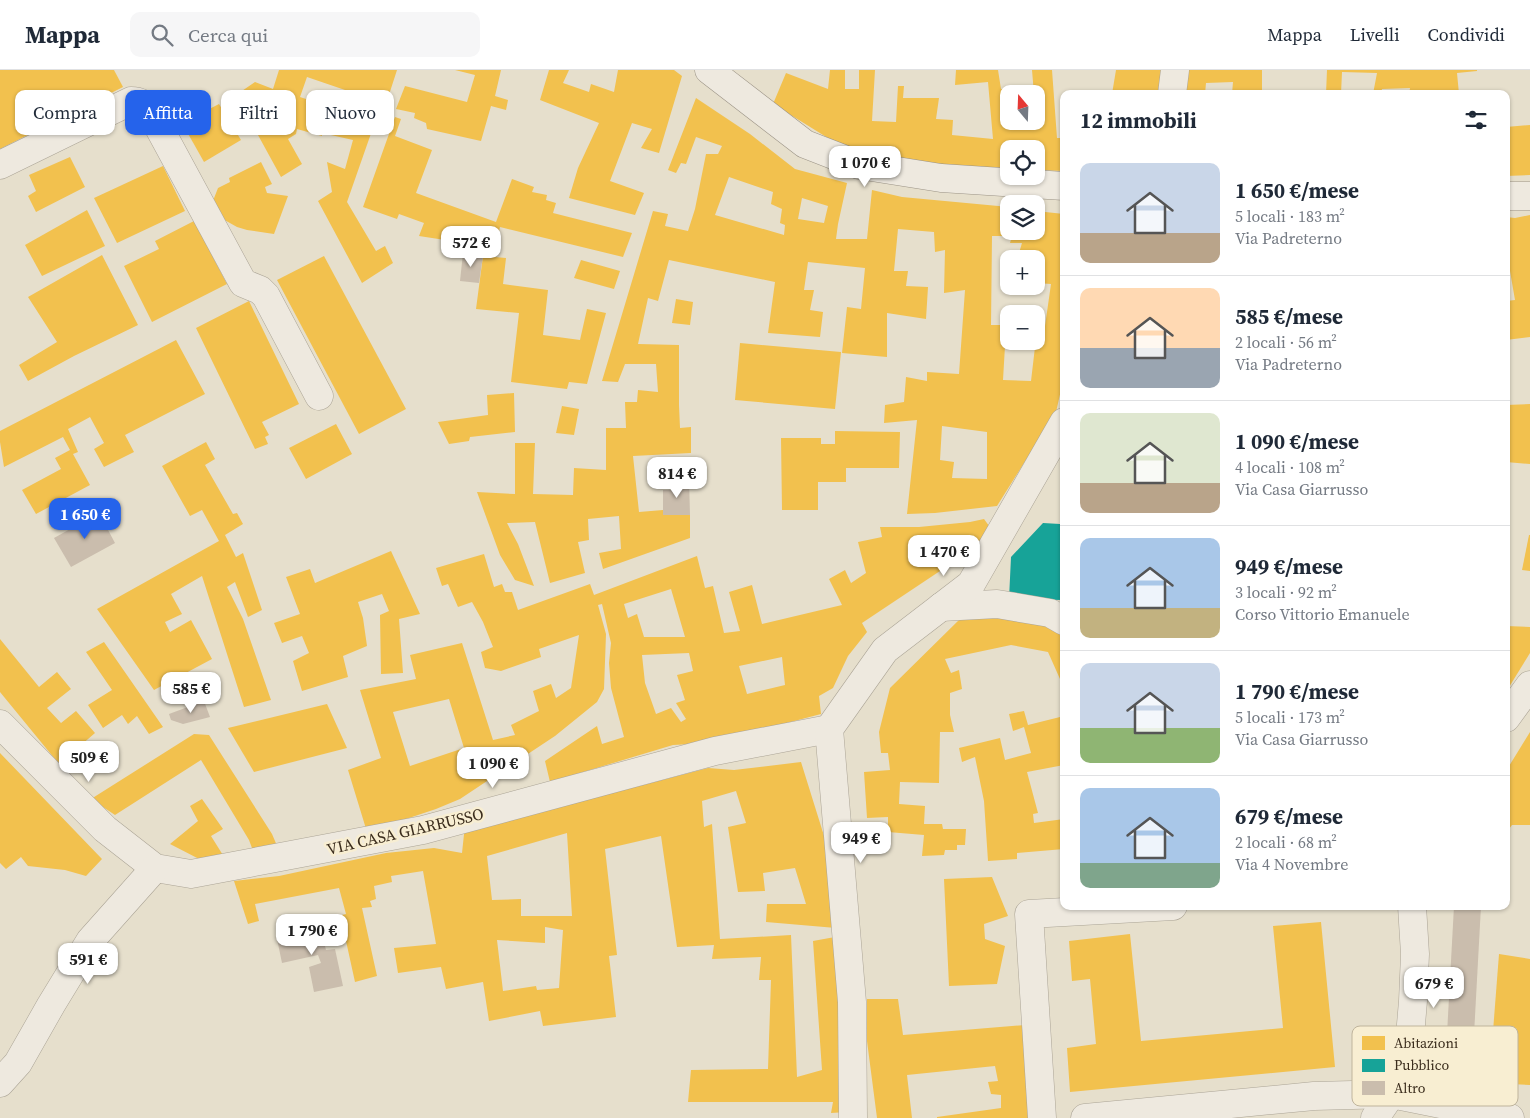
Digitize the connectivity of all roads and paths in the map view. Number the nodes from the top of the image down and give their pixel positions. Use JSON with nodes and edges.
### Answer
{"nodes":[{"id":1,"x":709,"y":70,"type":"edge"},
{"id":2,"x":1175,"y":70,"type":"edge"},
{"id":3,"x":1172,"y":90,"type":"edge"},
{"id":4,"x":0,"y":164,"type":"edge"},
{"id":5,"x":1060,"y":186,"type":"edge"},
{"id":6,"x":1510,"y":196,"type":"edge"},
{"id":7,"x":1530,"y":196,"type":"edge"},
{"id":8,"x":319,"y":396,"type":"dead end"},
{"id":9,"x":1060,"y":429,"type":"edge"},
{"id":10,"x":941,"y":607,"type":"junction"},
{"id":11,"x":1060,"y":619,"type":"edge"},
{"id":12,"x":1530,"y":685,"type":"edge"},
{"id":13,"x":1510,"y":712,"type":"edge"},
{"id":14,"x":0,"y":724,"type":"edge"},
{"id":15,"x":828,"y":730,"type":"junction"},
{"id":16,"x":155,"y":868,"type":"junction"},
{"id":17,"x":1101,"y":910,"type":"edge"},
{"id":18,"x":1412,"y":910,"type":"edge"},
{"id":19,"x":1411,"y":1026,"type":"edge"},
{"id":20,"x":0,"y":1083,"type":"edge"},
{"id":21,"x":1352,"y":1095,"type":"edge"},
{"id":22,"x":1383,"y":1106,"type":"edge"},
{"id":23,"x":1450,"y":1106,"type":"edge"},
{"id":24,"x":853,"y":1118,"type":"edge"},
{"id":25,"x":1042,"y":1118,"type":"edge"},
{"id":26,"x":1085,"y":1118,"type":"edge"},
{"id":27,"x":1375,"y":1118,"type":"edge"},
{"id":28,"x":1510,"y":1118,"type":"edge"}],
"edges":[{"from":1,"to":5,"type":"street"},
{"from":2,"to":3,"type":"street"},
{"from":4,"to":8,"type":"street"},
{"from":6,"to":7,"type":"street"},
{"from":9,"to":10,"type":"street"},
{"from":10,"to":11,"type":"street"},
{"from":10,"to":15,"type":"street"},
{"from":12,"to":13,"type":"street"},
{"from":14,"to":16,"type":"street"},
{"from":15,"to":16,"type":"street","name":"VIA CASA GIARRUSSO"},
{"from":15,"to":24,"type":"street"},
{"from":16,"to":20,"type":"street"},
{"from":17,"to":25,"type":"street"},
{"from":18,"to":19,"type":"street"},
{"from":21,"to":26,"type":"street"},
{"from":22,"to":27,"type":"street"},
{"from":23,"to":28,"type":"street"}]}
